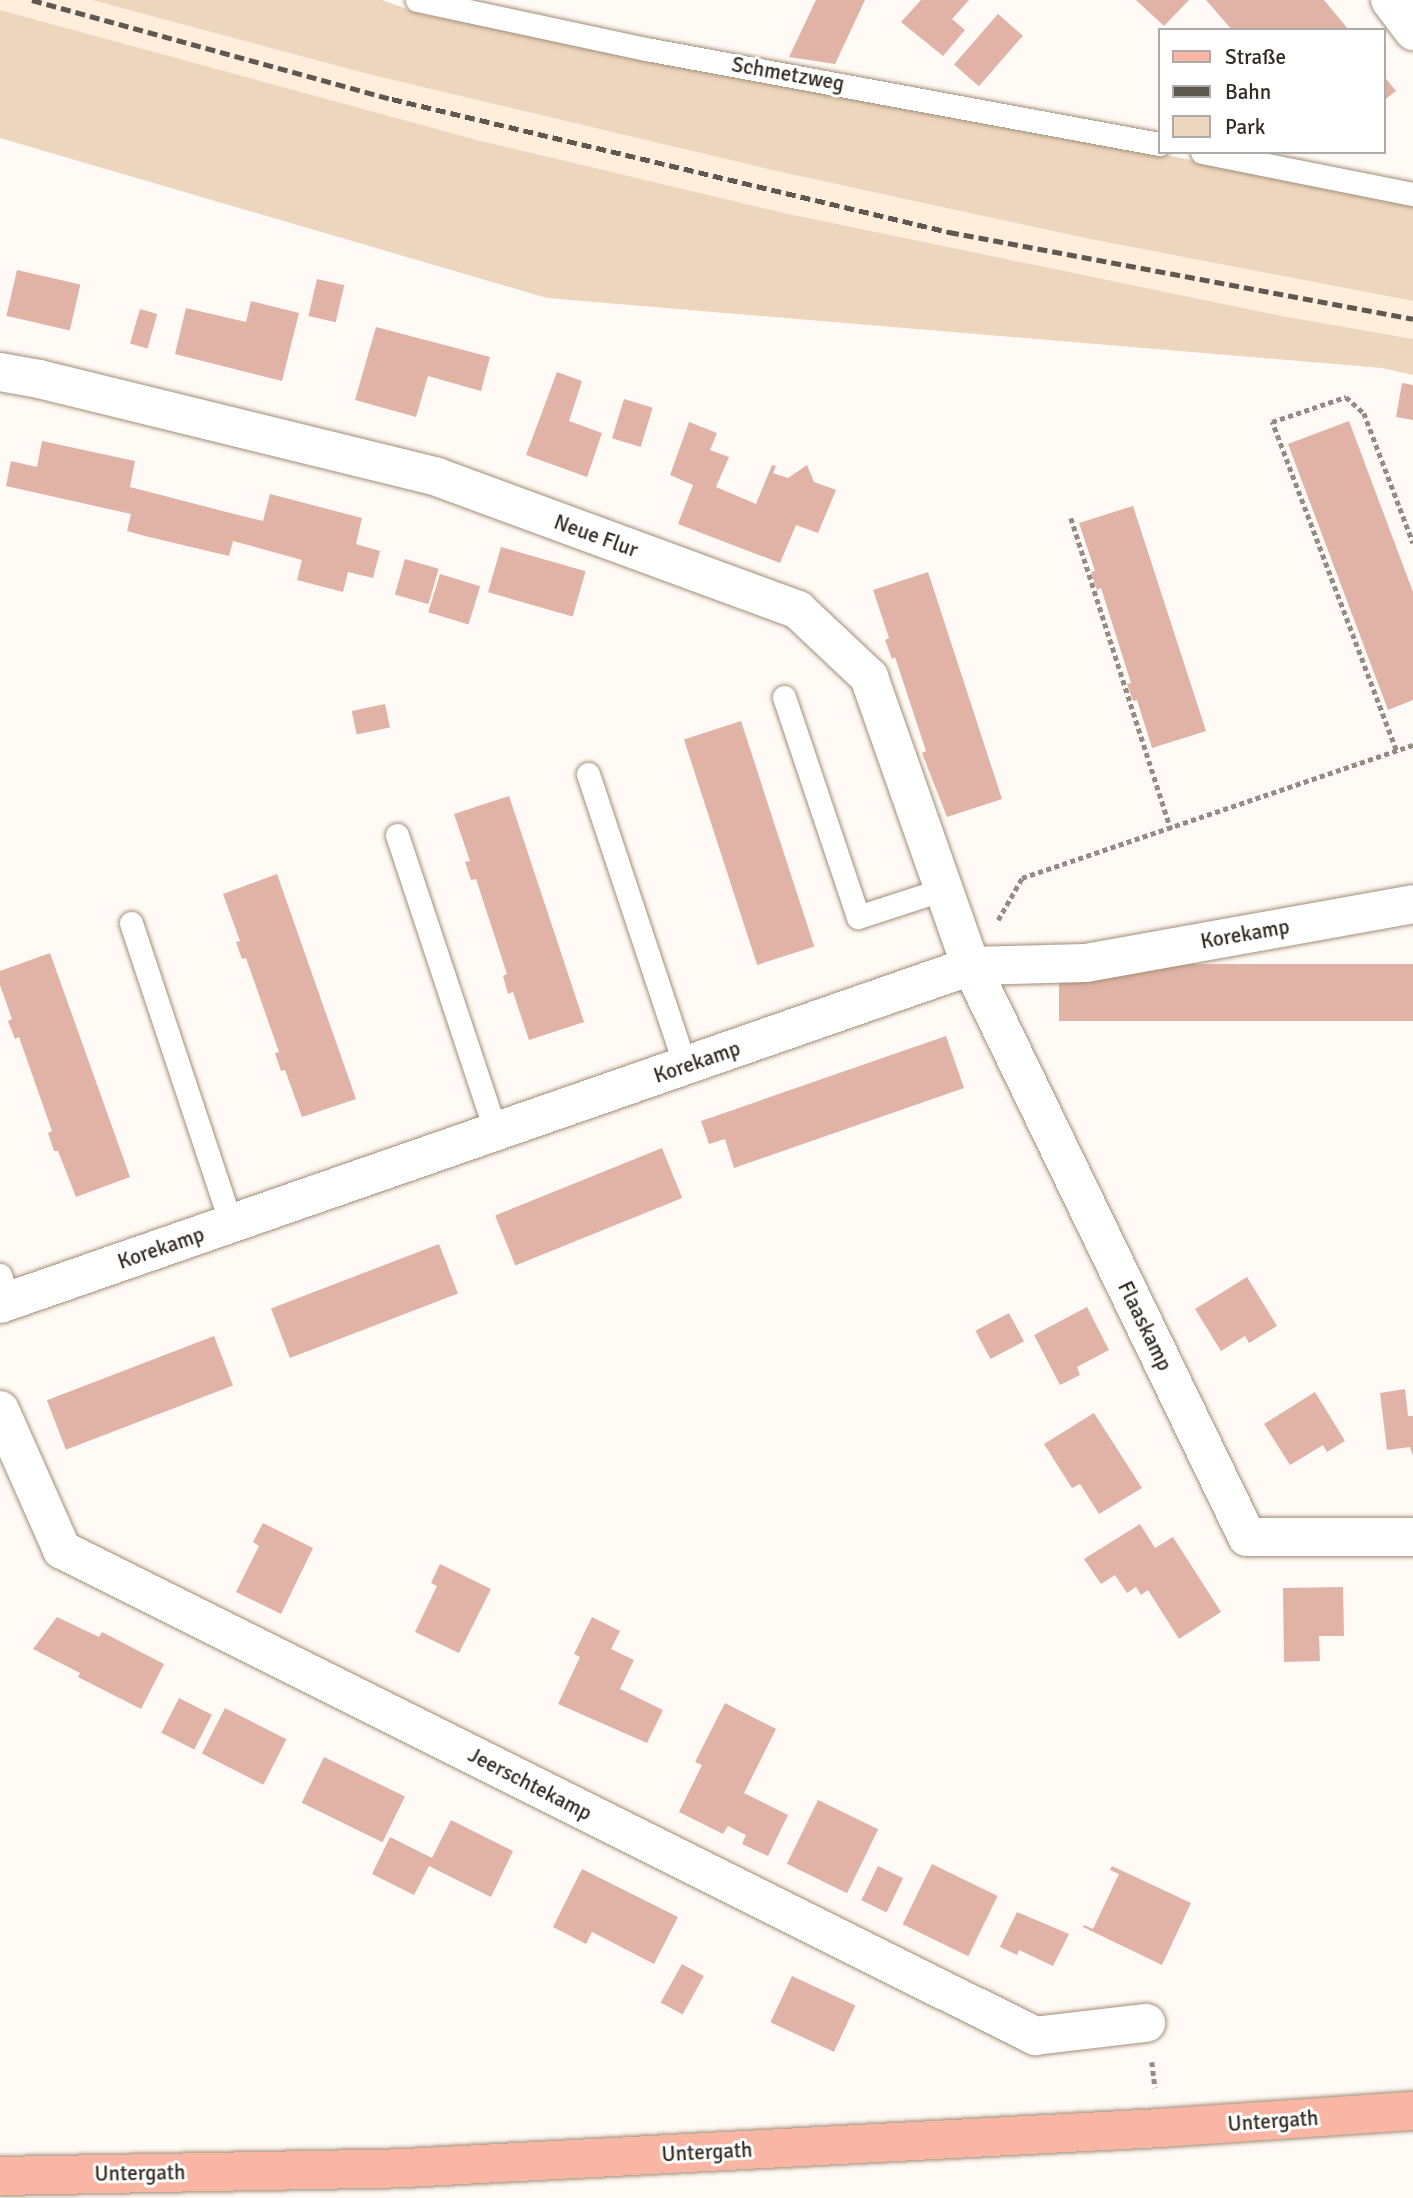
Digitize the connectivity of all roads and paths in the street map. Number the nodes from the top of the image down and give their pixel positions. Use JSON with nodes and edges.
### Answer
{"nodes":[{"id":1,"x":417,"y":0,"type":"edge"},
{"id":2,"x":1390,"y":0,"type":"edge"},
{"id":3,"x":1413,"y":31,"type":"edge"},
{"id":4,"x":1158,"y":144,"type":"edge"},
{"id":5,"x":1212,"y":154,"type":"edge"},
{"id":6,"x":1413,"y":194,"type":"edge"},
{"id":7,"x":0,"y":372,"type":"edge"},
{"id":8,"x":1071,"y":519,"type":"dead end"},
{"id":9,"x":1413,"y":543,"type":"edge"},
{"id":10,"x":784,"y":697,"type":"dead end"},
{"id":11,"x":1413,"y":745,"type":"edge"},
{"id":12,"x":1396,"y":750,"type":"junction"},
{"id":13,"x":588,"y":774,"type":"dead end"},
{"id":14,"x":1171,"y":829,"type":"junction"},
{"id":15,"x":397,"y":835,"type":"dead end"},
{"id":16,"x":944,"y":889,"type":"junction"},
{"id":17,"x":1413,"y":904,"type":"edge"},
{"id":18,"x":131,"y":923,"type":"dead end"},
{"id":19,"x":971,"y":966,"type":"junction"},
{"id":20,"x":685,"y":1066,"type":"junction"},
{"id":21,"x":496,"y":1132,"type":"junction"},
{"id":22,"x":231,"y":1224,"type":"junction"},
{"id":23,"x":3,"y":1294,"type":"edge"},
{"id":24,"x":0,"y":1410,"type":"edge"},
{"id":25,"x":1413,"y":1537,"type":"edge"},
{"id":26,"x":1146,"y":2024,"type":"joint"},
{"id":27,"x":1413,"y":2111,"type":"edge"},
{"id":28,"x":1161,"y":2129,"type":"junction"},
{"id":29,"x":0,"y":2176,"type":"edge"}],
"edges":[{"from":1,"to":4,"type":"lane","name":"Schmetzweg"},
{"from":2,"to":3,"type":"street"},
{"from":5,"to":6,"type":"lane"},
{"from":7,"to":16,"type":"street","name":"Neue Flur"},
{"from":8,"to":14,"type":"path"},
{"from":9,"to":12,"type":"path"},
{"from":10,"to":16,"type":"lane"},
{"from":11,"to":12,"type":"path"},
{"from":12,"to":14,"type":"path"},
{"from":13,"to":20,"type":"lane"},
{"from":14,"to":19,"type":"path"},
{"from":15,"to":21,"type":"lane"},
{"from":16,"to":19,"type":"street","name":"Neue Flur"},
{"from":17,"to":19,"type":"street","name":"Korekamp"},
{"from":18,"to":22,"type":"lane"},
{"from":19,"to":20,"type":"street","name":"Korekamp"},
{"from":19,"to":25,"type":"street","name":"Flaaskamp"},
{"from":20,"to":21,"type":"street","name":"Korekamp"},
{"from":21,"to":22,"type":"street","name":"Korekamp"},
{"from":22,"to":23,"type":"street","name":"Korekamp"},
{"from":24,"to":26,"type":"street","name":"Jeerschtekamp"},
{"from":26,"to":28,"type":"path"},
{"from":27,"to":28,"type":"main road","name":"Untergath"},
{"from":28,"to":29,"type":"main road","name":"Untergath"}]}
